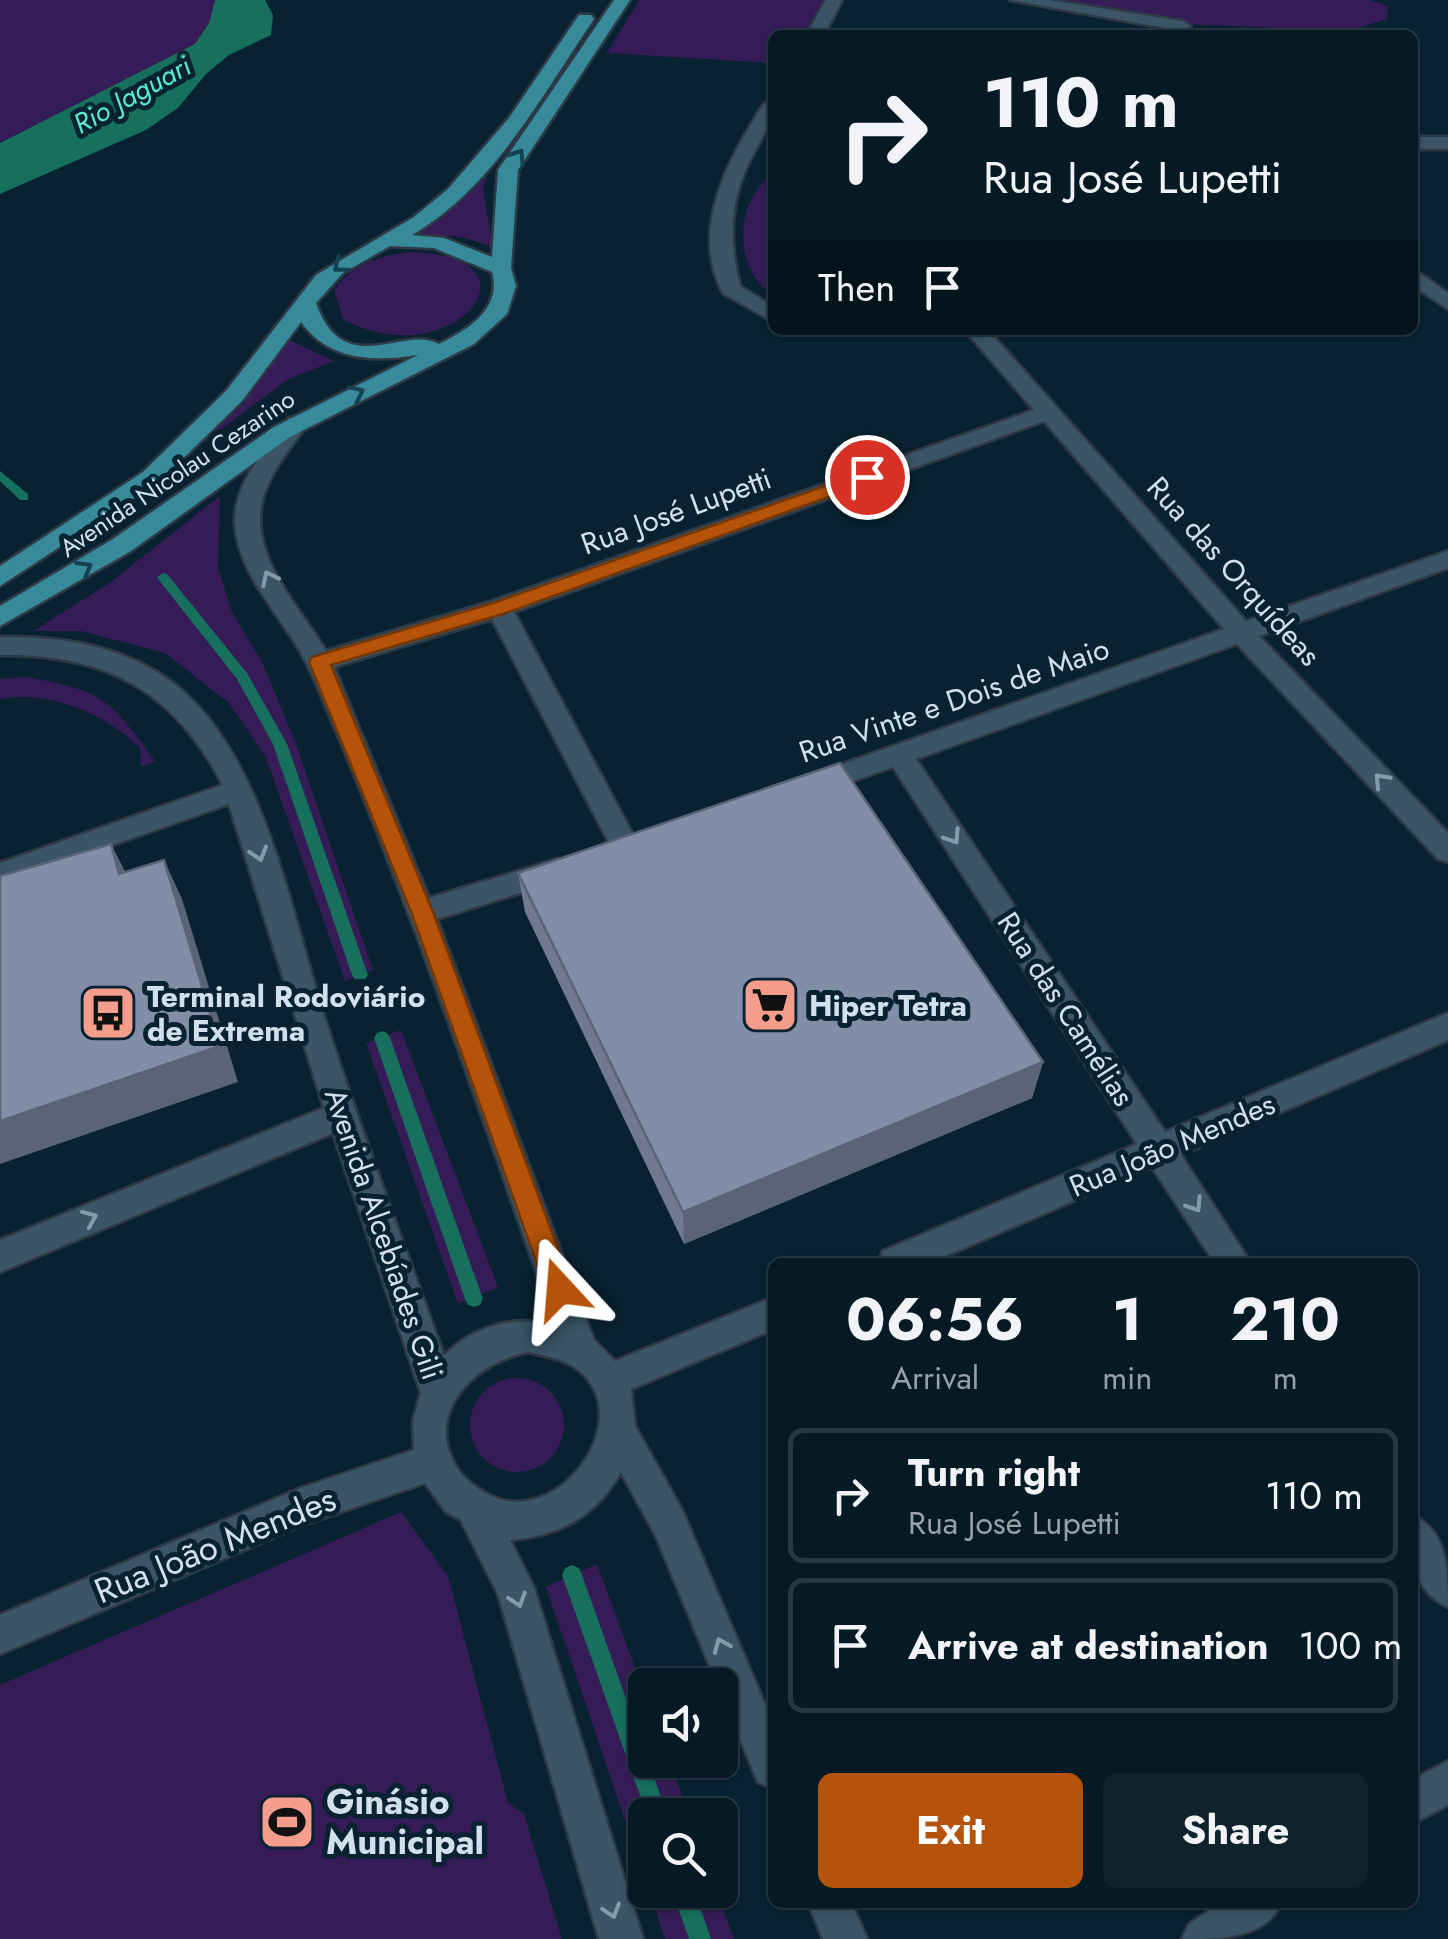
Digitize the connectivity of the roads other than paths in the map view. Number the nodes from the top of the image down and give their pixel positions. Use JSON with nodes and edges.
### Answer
{"nodes":[{"id":1,"x":598,"y":0,"type":"edge"},
{"id":2,"x":622,"y":0,"type":"edge"},
{"id":3,"x":834,"y":0,"type":"edge"},
{"id":4,"x":1018,"y":0,"type":"edge"},
{"id":5,"x":1182,"y":26,"type":"dead end"},
{"id":6,"x":818,"y":30,"type":"edge"},
{"id":7,"x":768,"y":110,"type":"edge"},
{"id":8,"x":1418,"y":143,"type":"edge"},
{"id":9,"x":1448,"y":143,"type":"edge"},
{"id":10,"x":768,"y":145,"type":"edge"},
{"id":11,"x":746,"y":146,"type":"junction"},
{"id":12,"x":380,"y":241,"type":"junction"},
{"id":13,"x":500,"y":268,"type":"junction"},
{"id":14,"x":1448,"y":274,"type":"edge"},
{"id":15,"x":1418,"y":278,"type":"edge"},
{"id":16,"x":1418,"y":279,"type":"edge"},
{"id":17,"x":306,"y":303,"type":"junction"},
{"id":18,"x":1448,"y":303,"type":"edge"},
{"id":19,"x":768,"y":313,"type":"edge"},
{"id":20,"x":981,"y":335,"type":"edge"},
{"id":21,"x":466,"y":339,"type":"junction"},
{"id":22,"x":1051,"y":412,"type":"junction"},
{"id":23,"x":297,"y":422,"type":"junction"},
{"id":24,"x":1448,"y":559,"type":"edge"},
{"id":25,"x":3,"y":575,"type":"edge"},
{"id":26,"x":499,"y":608,"type":"junction"},
{"id":27,"x":0,"y":617,"type":"edge"},
{"id":28,"x":1242,"y":633,"type":"junction"},
{"id":29,"x":0,"y":646,"type":"edge"},
{"id":30,"x":319,"y":662,"type":"junction"},
{"id":31,"x":899,"y":755,"type":"junction"},
{"id":32,"x":238,"y":790,"type":"junction"},
{"id":33,"x":790,"y":792,"type":"edge"},
{"id":34,"x":1448,"y":852,"type":"edge"},
{"id":35,"x":0,"y":874,"type":"edge"},
{"id":36,"x":422,"y":912,"type":"junction"},
{"id":37,"x":1448,"y":1026,"type":"edge"},
{"id":38,"x":344,"y":1114,"type":"junction"},
{"id":39,"x":1158,"y":1148,"type":"junction"},
{"id":40,"x":0,"y":1256,"type":"edge"},
{"id":41,"x":904,"y":1258,"type":"edge"},
{"id":42,"x":1230,"y":1258,"type":"edge"},
{"id":43,"x":768,"y":1316,"type":"edge"},
{"id":44,"x":580,"y":1349,"type":"junction"},
{"id":45,"x":609,"y":1381,"type":"junction"},
{"id":46,"x":439,"y":1394,"type":"junction"},
{"id":47,"x":619,"y":1432,"type":"junction"},
{"id":48,"x":434,"y":1462,"type":"junction"},
{"id":49,"x":476,"y":1512,"type":"junction"},
{"id":50,"x":1418,"y":1543,"type":"edge"},
{"id":51,"x":1448,"y":1588,"type":"edge"},
{"id":52,"x":0,"y":1635,"type":"edge"},
{"id":53,"x":768,"y":1758,"type":"edge"},
{"id":54,"x":1448,"y":1781,"type":"edge"},
{"id":55,"x":1418,"y":1800,"type":"edge"},
{"id":56,"x":832,"y":1908,"type":"edge"},
{"id":57,"x":1252,"y":1908,"type":"edge"},
{"id":58,"x":620,"y":1939,"type":"edge"},
{"id":59,"x":845,"y":1939,"type":"edge"},
{"id":60,"x":1204,"y":1939,"type":"edge"}],
"edges":[{"from":1,"to":12,"type":"main road","name":"Avenida Nicolau Cezarino"},
{"from":13,"to":2,"type":"main road","name":"Avenida Nicolau Cezarino","one_way":true},
{"from":3,"to":6,"type":"street"},
{"from":4,"to":5,"type":"street"},
{"from":7,"to":11,"type":"street"},
{"from":8,"to":9,"type":"street"},
{"from":10,"to":11,"type":"street"},
{"from":11,"to":19,"type":"street"},
{"from":12,"to":13,"type":"main road"},
{"from":12,"to":17,"type":"main road","name":"Avenida Nicolau Cezarino","one_way":true},
{"from":13,"to":21,"type":"main road","name":"Avenida Nicolau Cezarino"},
{"from":14,"to":15,"type":"street"},
{"from":16,"to":18,"type":"street"},
{"from":17,"to":21,"type":"main road"},
{"from":17,"to":25,"type":"main road","name":"Avenida Nicolau Cezarino"},
{"from":20,"to":22,"type":"street","name":"Rua das Orquídeas"},
{"from":23,"to":21,"type":"main road","name":"Avenida Nicolau Cezarino","one_way":true},
{"from":22,"to":26,"type":"street","name":"Rua José Lupetti"},
{"from":22,"to":28,"type":"street","name":"Rua das Orquídeas"},
{"from":27,"to":23,"type":"main road","name":"Avenida Nicolau Cezarino","one_way":true},
{"from":30,"to":23,"type":"street","one_way":true},
{"from":24,"to":28,"type":"street","name":"Rua Vinte e Dois de Maio"},
{"from":26,"to":30,"type":"street","name":"Rua José Lupetti"},
{"from":26,"to":36,"type":"street"},
{"from":28,"to":31,"type":"street","name":"Rua Vinte e Dois de Maio"},
{"from":34,"to":28,"type":"street","name":"Rua das Orquídeas","one_way":true},
{"from":29,"to":32,"type":"street","name":"Avenida Alcebíades Gili"},
{"from":30,"to":36,"type":"street"},
{"from":31,"to":33,"type":"street","name":"Rua Vinte e Dois de Maio"},
{"from":31,"to":39,"type":"street","name":"Rua das Camélias","one_way":true},
{"from":32,"to":35,"type":"street"},
{"from":32,"to":38,"type":"street","name":"Avenida Alcebíades Gili","one_way":true},
{"from":36,"to":44,"type":"street"},
{"from":37,"to":39,"type":"street","name":"Rua João Mendes"},
{"from":40,"to":38,"type":"street","one_way":true},
{"from":38,"to":46,"type":"street","name":"Avenida Alcebíades Gili"},
{"from":39,"to":41,"type":"street","name":"Rua João Mendes"},
{"from":39,"to":42,"type":"street","name":"Rua das Camélias","one_way":true},
{"from":43,"to":45,"type":"street"},
{"from":44,"to":45,"type":"street"},
{"from":44,"to":46,"type":"street"},
{"from":45,"to":47,"type":"street"},
{"from":46,"to":48,"type":"street"},
{"from":47,"to":49,"type":"street"},
{"from":53,"to":47,"type":"street","one_way":true},
{"from":48,"to":49,"type":"street"},
{"from":48,"to":52,"type":"street","name":"Rua João Mendes"},
{"from":49,"to":58,"type":"street","one_way":true},
{"from":50,"to":51,"type":"street"},
{"from":54,"to":55,"type":"street"},
{"from":56,"to":59,"type":"street"},
{"from":57,"to":60,"type":"street"}]}
